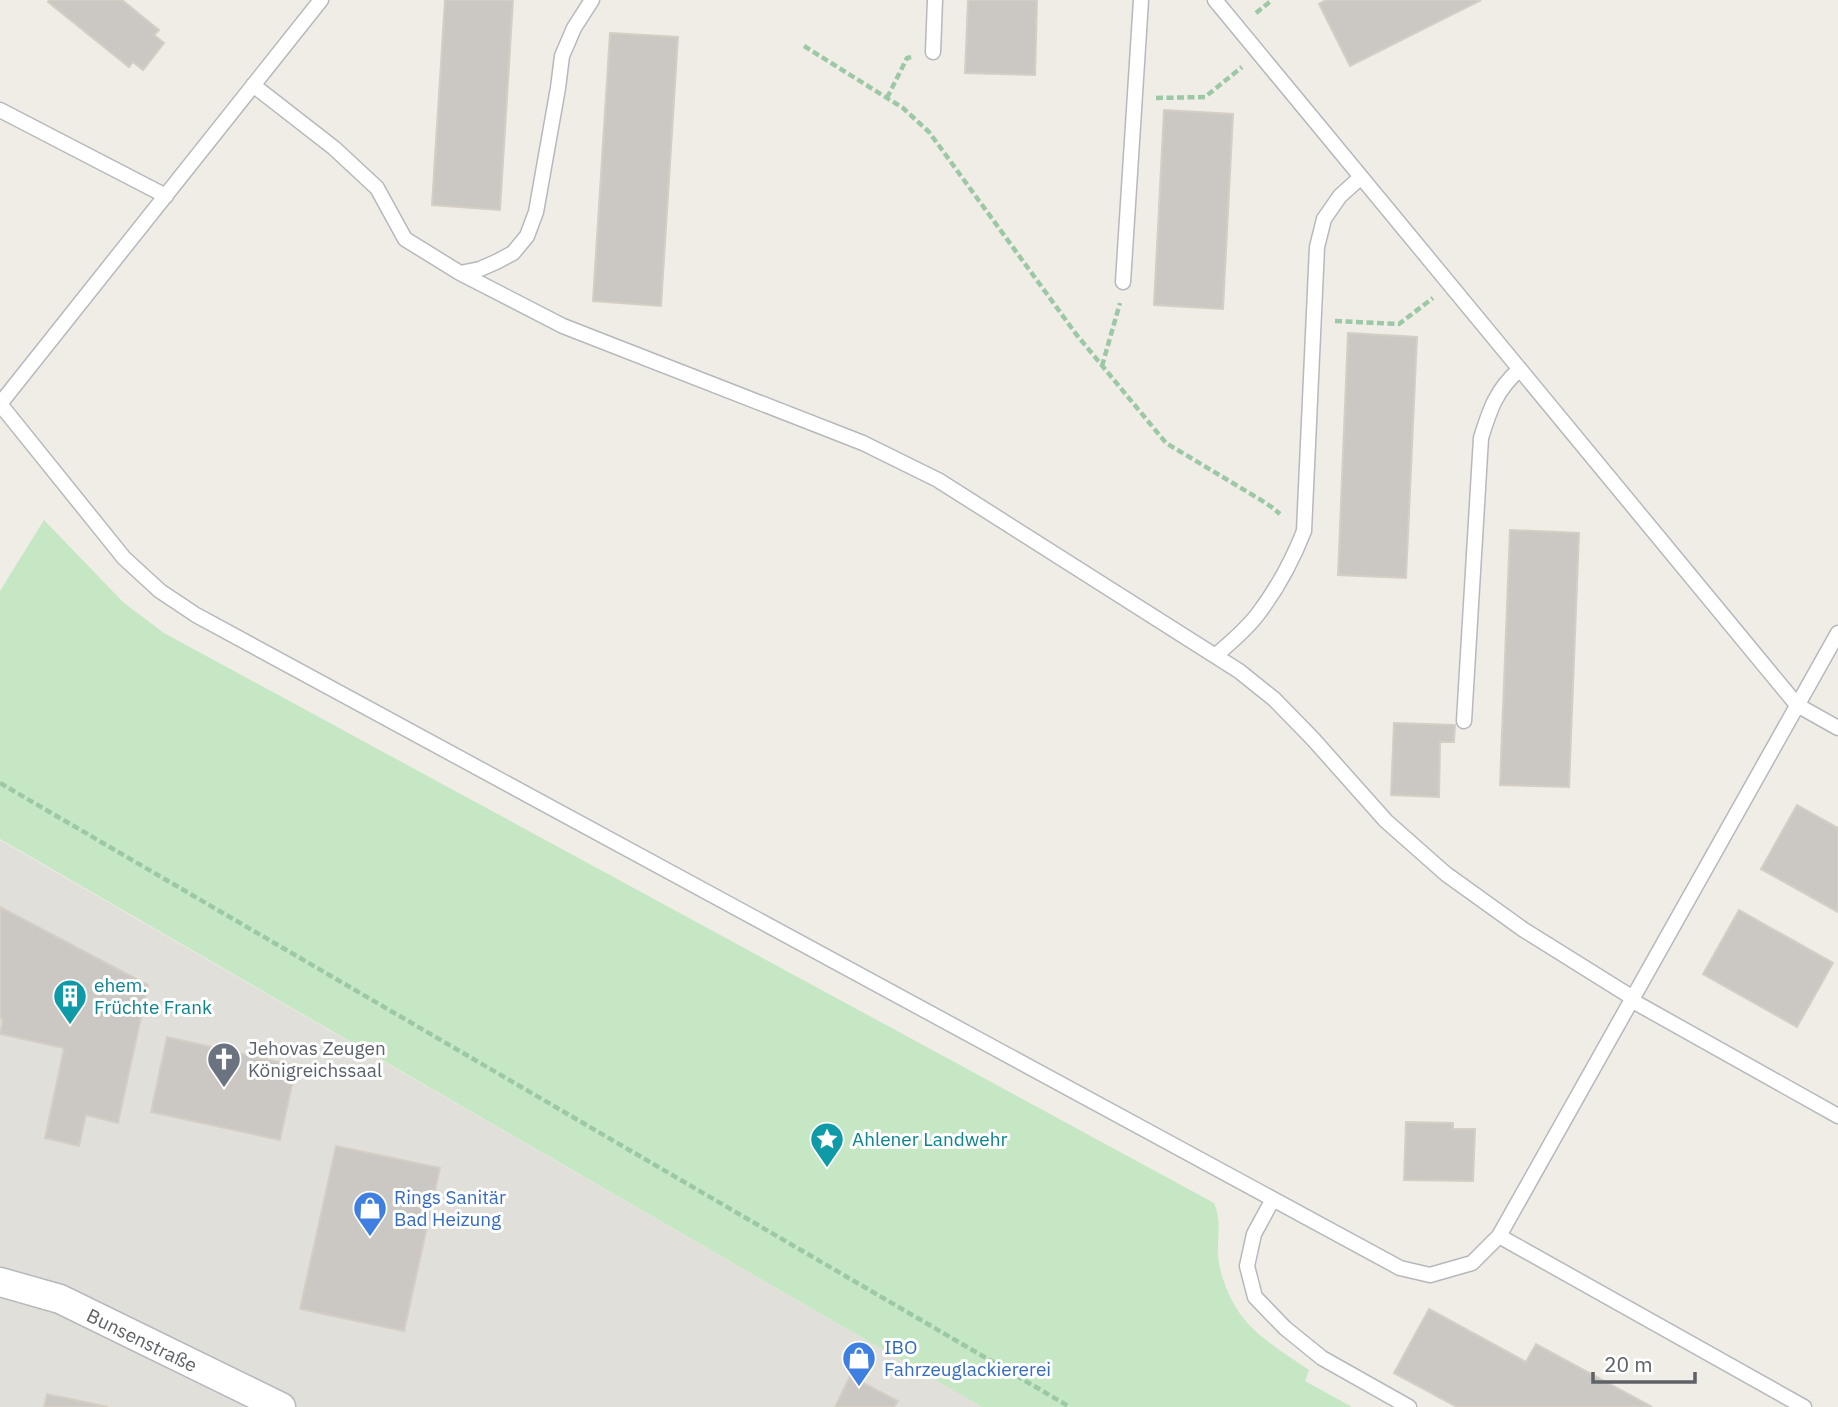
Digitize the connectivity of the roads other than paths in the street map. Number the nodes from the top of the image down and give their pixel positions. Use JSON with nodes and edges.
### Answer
{"nodes":[{"id":1,"x":321,"y":0,"type":"edge"},
{"id":2,"x":592,"y":0,"type":"edge"},
{"id":3,"x":935,"y":0,"type":"edge"},
{"id":4,"x":1141,"y":0,"type":"edge"},
{"id":5,"x":1215,"y":0,"type":"edge"},
{"id":6,"x":933,"y":52,"type":"road end"},
{"id":7,"x":253,"y":86,"type":"junction"},
{"id":8,"x":0,"y":110,"type":"edge"},
{"id":9,"x":1361,"y":177,"type":"junction"},
{"id":10,"x":166,"y":196,"type":"junction"},
{"id":11,"x":460,"y":273,"type":"junction"},
{"id":12,"x":1123,"y":282,"type":"road end"},
{"id":13,"x":1520,"y":369,"type":"junction"},
{"id":14,"x":0,"y":404,"type":"edge"},
{"id":15,"x":1838,"y":633,"type":"edge"},
{"id":16,"x":1214,"y":656,"type":"junction"},
{"id":17,"x":1797,"y":705,"type":"junction"},
{"id":18,"x":1464,"y":721,"type":"dead end"},
{"id":19,"x":1838,"y":728,"type":"edge"},
{"id":20,"x":1632,"y":999,"type":"junction"},
{"id":21,"x":1838,"y":1116,"type":"edge"},
{"id":22,"x":1273,"y":1199,"type":"junction"},
{"id":23,"x":1499,"y":1236,"type":"junction"},
{"id":24,"x":0,"y":1282,"type":"edge"},
{"id":25,"x":281,"y":1407,"type":"edge"},
{"id":26,"x":1409,"y":1407,"type":"edge"},
{"id":27,"x":1804,"y":1407,"type":"edge"}],
"edges":[{"from":1,"to":7,"type":"lane"},
{"from":2,"to":11,"type":"lane"},
{"from":3,"to":6,"type":"lane"},
{"from":4,"to":12,"type":"lane"},
{"from":5,"to":9,"type":"lane"},
{"from":7,"to":10,"type":"lane"},
{"from":7,"to":11,"type":"lane"},
{"from":8,"to":10,"type":"lane"},
{"from":9,"to":13,"type":"lane"},
{"from":9,"to":16,"type":"lane"},
{"from":10,"to":14,"type":"lane"},
{"from":11,"to":16,"type":"lane"},
{"from":13,"to":17,"type":"lane"},
{"from":13,"to":18,"type":"lane"},
{"from":14,"to":22,"type":"lane"},
{"from":15,"to":17,"type":"lane"},
{"from":16,"to":20,"type":"lane"},
{"from":17,"to":19,"type":"lane"},
{"from":17,"to":20,"type":"lane"},
{"from":20,"to":21,"type":"lane"},
{"from":20,"to":23,"type":"lane"},
{"from":22,"to":23,"type":"lane"},
{"from":22,"to":26,"type":"lane"},
{"from":23,"to":27,"type":"lane"},
{"from":24,"to":25,"type":"street","name":"Bunsenstraße"}]}
